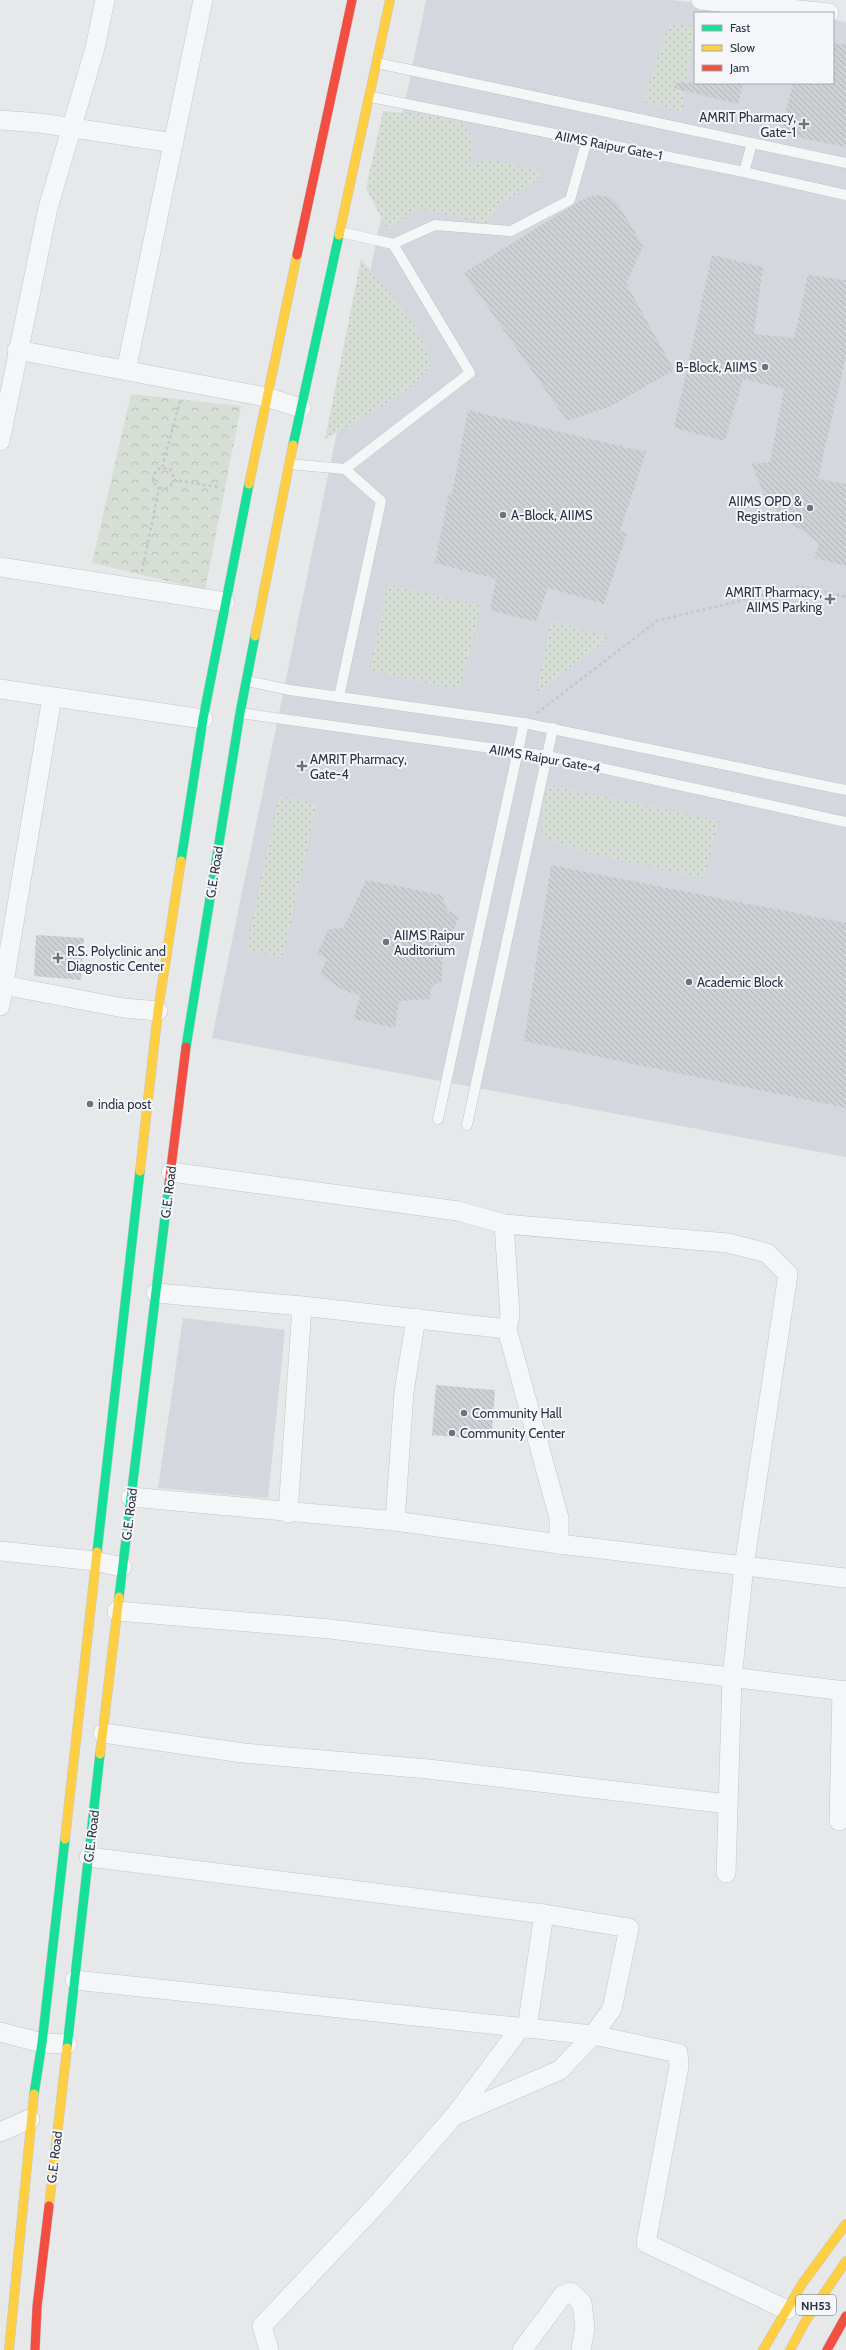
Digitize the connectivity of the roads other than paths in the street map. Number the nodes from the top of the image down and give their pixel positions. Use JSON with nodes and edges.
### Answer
{"nodes":[{"id":1,"x":105,"y":0,"type":"edge"},
{"id":2,"x":203,"y":0,"type":"edge"},
{"id":3,"x":352,"y":0,"type":"edge"},
{"id":4,"x":390,"y":0,"type":"edge"},
{"id":5,"x":701,"y":0,"type":"edge"},
{"id":6,"x":819,"y":12,"type":"edge"},
{"id":7,"x":834,"y":13,"type":"edge"},
{"id":8,"x":846,"y":15,"type":"edge"},
{"id":9,"x":377,"y":63,"type":"junction"},
{"id":10,"x":370,"y":96,"type":"junction"},
{"id":11,"x":0,"y":120,"type":"edge"},
{"id":12,"x":72,"y":127,"type":"junction"},
{"id":13,"x":587,"y":140,"type":"junction"},
{"id":14,"x":174,"y":143,"type":"junction"},
{"id":15,"x":752,"y":143,"type":"junction"},
{"id":16,"x":846,"y":162,"type":"edge"},
{"id":17,"x":744,"y":172,"type":"junction"},
{"id":18,"x":846,"y":195,"type":"edge"},
{"id":19,"x":340,"y":232,"type":"junction"},
{"id":20,"x":393,"y":244,"type":"junction"},
{"id":21,"x":17,"y":350,"type":"junction"},
{"id":22,"x":126,"y":371,"type":"junction"},
{"id":23,"x":266,"y":397,"type":"junction"},
{"id":24,"x":301,"y":408,"type":"junction"},
{"id":25,"x":0,"y":441,"type":"edge"},
{"id":26,"x":289,"y":464,"type":"junction"},
{"id":27,"x":345,"y":469,"type":"junction"},
{"id":28,"x":0,"y":567,"type":"edge"},
{"id":29,"x":226,"y":602,"type":"junction"},
{"id":30,"x":247,"y":681,"type":"junction"},
{"id":31,"x":0,"y":689,"type":"edge"},
{"id":32,"x":52,"y":697,"type":"junction"},
{"id":33,"x":339,"y":697,"type":"junction"},
{"id":34,"x":240,"y":713,"type":"junction"},
{"id":35,"x":203,"y":720,"type":"junction"},
{"id":36,"x":524,"y":723,"type":"junction"},
{"id":37,"x":553,"y":728,"type":"junction"},
{"id":38,"x":518,"y":752,"type":"junction"},
{"id":39,"x":547,"y":756,"type":"junction"},
{"id":40,"x":846,"y":790,"type":"edge"},
{"id":41,"x":846,"y":822,"type":"edge"},
{"id":42,"x":4,"y":985,"type":"junction"},
{"id":43,"x":0,"y":1006,"type":"edge"},
{"id":44,"x":158,"y":1011,"type":"junction"},
{"id":45,"x":438,"y":1119,"type":"dead end"},
{"id":46,"x":468,"y":1125,"type":"dead end"},
{"id":47,"x":171,"y":1172,"type":"junction"},
{"id":48,"x":504,"y":1224,"type":"junction"},
{"id":49,"x":156,"y":1293,"type":"junction"},
{"id":50,"x":302,"y":1306,"type":"junction"},
{"id":51,"x":416,"y":1318,"type":"junction"},
{"id":52,"x":507,"y":1329,"type":"junction"},
{"id":53,"x":131,"y":1497,"type":"junction"},
{"id":54,"x":288,"y":1513,"type":"junction"},
{"id":55,"x":395,"y":1522,"type":"junction"},
{"id":56,"x":559,"y":1544,"type":"junction"},
{"id":57,"x":0,"y":1551,"type":"edge"},
{"id":58,"x":95,"y":1561,"type":"junction"},
{"id":59,"x":744,"y":1566,"type":"junction"},
{"id":60,"x":122,"y":1567,"type":"junction"},
{"id":61,"x":846,"y":1578,"type":"edge"},
{"id":62,"x":117,"y":1611,"type":"junction"},
{"id":63,"x":732,"y":1678,"type":"junction"},
{"id":64,"x":844,"y":1690,"type":"edge"},
{"id":65,"x":103,"y":1733,"type":"junction"},
{"id":66,"x":728,"y":1804,"type":"junction"},
{"id":67,"x":839,"y":1821,"type":"dead end"},
{"id":68,"x":89,"y":1856,"type":"junction"},
{"id":69,"x":726,"y":1873,"type":"dead end"},
{"id":70,"x":544,"y":1914,"type":"junction"},
{"id":71,"x":75,"y":1980,"type":"junction"},
{"id":72,"x":524,"y":2028,"type":"junction"},
{"id":73,"x":0,"y":2032,"type":"edge"},
{"id":74,"x":593,"y":2035,"type":"junction"},
{"id":75,"x":42,"y":2043,"type":"junction"},
{"id":76,"x":67,"y":2044,"type":"junction"},
{"id":77,"x":454,"y":2116,"type":"junction"},
{"id":78,"x":30,"y":2119,"type":"junction"},
{"id":79,"x":0,"y":2132,"type":"edge"},
{"id":80,"x":846,"y":2224,"type":"edge"},
{"id":81,"x":846,"y":2261,"type":"edge"},
{"id":82,"x":787,"y":2310,"type":"junction"},
{"id":83,"x":846,"y":2316,"type":"edge"},
{"id":84,"x":9,"y":2350,"type":"edge"},
{"id":85,"x":35,"y":2350,"type":"edge"},
{"id":86,"x":269,"y":2350,"type":"edge"},
{"id":87,"x":522,"y":2350,"type":"edge"},
{"id":88,"x":581,"y":2350,"type":"edge"},
{"id":89,"x":763,"y":2350,"type":"edge"},
{"id":90,"x":790,"y":2350,"type":"edge"},
{"id":91,"x":827,"y":2350,"type":"edge"}],
"edges":[{"from":1,"to":12,"type":"street"},
{"from":2,"to":14,"type":"street"},
{"from":3,"to":23,"type":"main road"},
{"from":4,"to":9,"type":"main road","name":"G.E. Road"},
{"from":5,"to":6,"type":"street"},
{"from":7,"to":8,"type":"street"},
{"from":9,"to":10,"type":"main road","name":"G.E. Road"},
{"from":9,"to":15,"type":"lane"},
{"from":10,"to":13,"type":"lane","name":"AIIMS Raipur Gate-1"},
{"from":10,"to":19,"type":"main road","name":"G.E. Road"},
{"from":11,"to":12,"type":"street"},
{"from":12,"to":14,"type":"street"},
{"from":12,"to":21,"type":"street"},
{"from":13,"to":17,"type":"lane","name":"AIIMS Raipur Gate-1"},
{"from":13,"to":20,"type":"lane"},
{"from":14,"to":22,"type":"street"},
{"from":15,"to":16,"type":"lane"},
{"from":15,"to":17,"type":"lane"},
{"from":17,"to":18,"type":"lane","name":"AIIMS Raipur Gate-1"},
{"from":19,"to":20,"type":"lane"},
{"from":19,"to":24,"type":"main road","name":"G.E. Road"},
{"from":20,"to":27,"type":"lane"},
{"from":21,"to":22,"type":"street"},
{"from":21,"to":25,"type":"street"},
{"from":22,"to":23,"type":"street"},
{"from":23,"to":24,"type":"street"},
{"from":23,"to":29,"type":"main road"},
{"from":24,"to":26,"type":"main road","name":"G.E. Road"},
{"from":26,"to":27,"type":"lane"},
{"from":26,"to":30,"type":"main road","name":"G.E. Road"},
{"from":27,"to":33,"type":"lane"},
{"from":28,"to":29,"type":"street"},
{"from":29,"to":35,"type":"main road"},
{"from":30,"to":33,"type":"lane"},
{"from":30,"to":34,"type":"main road","name":"G.E. Road"},
{"from":31,"to":32,"type":"street"},
{"from":32,"to":35,"type":"street"},
{"from":32,"to":42,"type":"street"},
{"from":33,"to":36,"type":"lane"},
{"from":34,"to":38,"type":"lane","name":"AIIMS Raipur Gate-4"},
{"from":34,"to":47,"type":"main road","name":"G.E. Road"},
{"from":35,"to":44,"type":"main road"},
{"from":36,"to":37,"type":"lane"},
{"from":36,"to":38,"type":"lane"},
{"from":37,"to":39,"type":"lane"},
{"from":37,"to":40,"type":"lane"},
{"from":38,"to":39,"type":"lane","name":"AIIMS Raipur Gate-4"},
{"from":38,"to":45,"type":"lane"},
{"from":39,"to":41,"type":"lane","name":"AIIMS Raipur Gate-4"},
{"from":39,"to":46,"type":"lane"},
{"from":42,"to":43,"type":"street"},
{"from":42,"to":44,"type":"street"},
{"from":44,"to":58,"type":"main road"},
{"from":47,"to":48,"type":"street"},
{"from":47,"to":49,"type":"main road","name":"G.E. Road"},
{"from":48,"to":52,"type":"street"},
{"from":48,"to":59,"type":"street"},
{"from":49,"to":50,"type":"street"},
{"from":49,"to":53,"type":"main road","name":"G.E. Road"},
{"from":50,"to":51,"type":"street"},
{"from":50,"to":54,"type":"street"},
{"from":51,"to":52,"type":"street"},
{"from":51,"to":55,"type":"street"},
{"from":52,"to":56,"type":"street"},
{"from":53,"to":54,"type":"street"},
{"from":53,"to":60,"type":"main road","name":"G.E. Road"},
{"from":54,"to":55,"type":"street"},
{"from":55,"to":56,"type":"street"},
{"from":56,"to":59,"type":"street"},
{"from":57,"to":58,"type":"street"},
{"from":58,"to":60,"type":"street"},
{"from":58,"to":75,"type":"main road"},
{"from":59,"to":61,"type":"street"},
{"from":59,"to":63,"type":"street"},
{"from":60,"to":62,"type":"main road","name":"G.E. Road"},
{"from":62,"to":63,"type":"street"},
{"from":62,"to":65,"type":"main road","name":"G.E. Road"},
{"from":63,"to":64,"type":"street"},
{"from":63,"to":66,"type":"street"},
{"from":64,"to":67,"type":"street"},
{"from":65,"to":66,"type":"street"},
{"from":65,"to":68,"type":"main road","name":"G.E. Road"},
{"from":66,"to":69,"type":"street"},
{"from":68,"to":70,"type":"street"},
{"from":68,"to":71,"type":"main road","name":"G.E. Road"},
{"from":70,"to":72,"type":"street"},
{"from":70,"to":74,"type":"street"},
{"from":71,"to":72,"type":"street"},
{"from":71,"to":76,"type":"main road","name":"G.E. Road"},
{"from":72,"to":74,"type":"street"},
{"from":72,"to":77,"type":"street"},
{"from":73,"to":75,"type":"street"},
{"from":74,"to":77,"type":"street"},
{"from":74,"to":82,"type":"street"},
{"from":75,"to":76,"type":"street"},
{"from":75,"to":78,"type":"main road"},
{"from":76,"to":85,"type":"main road","name":"G.E. Road"},
{"from":77,"to":86,"type":"street"},
{"from":78,"to":79,"type":"street"},
{"from":78,"to":84,"type":"main road"},
{"from":80,"to":82,"type":"main road"},
{"from":81,"to":90,"type":"main road","number":"NH53"},
{"from":82,"to":89,"type":"main road"},
{"from":83,"to":91,"type":"main road","number":"NH53"},
{"from":87,"to":88,"type":"street"}]}
